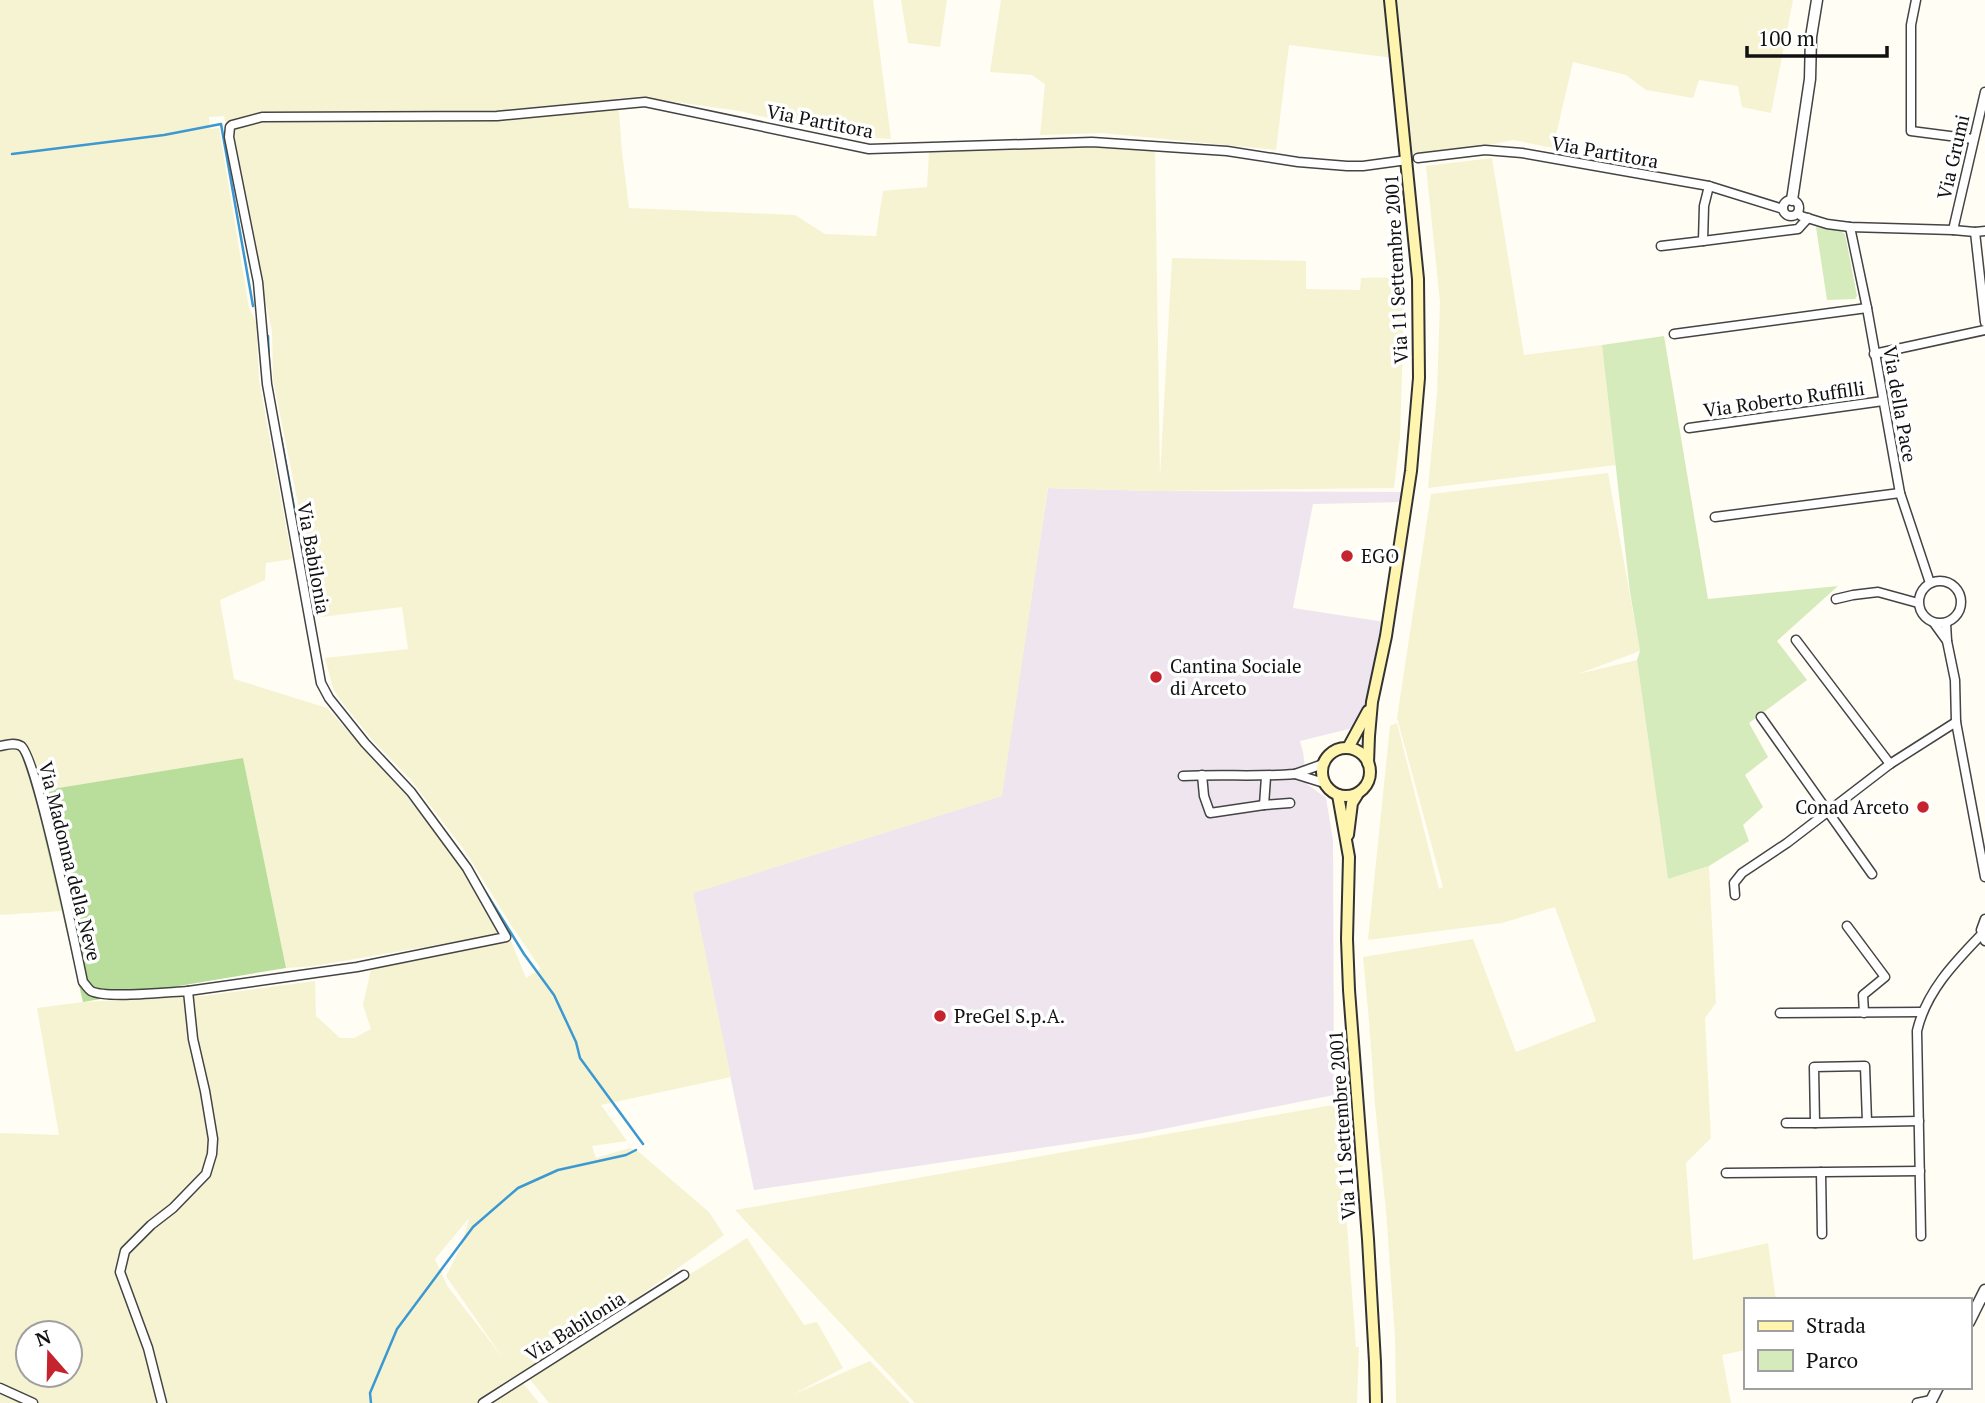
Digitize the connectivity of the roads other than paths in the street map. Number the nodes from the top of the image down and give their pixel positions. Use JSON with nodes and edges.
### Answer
{"nodes":[{"id":1,"x":1390,"y":0,"type":"edge"},
{"id":2,"x":1817,"y":0,"type":"edge"},
{"id":3,"x":1916,"y":0,"type":"edge"},
{"id":4,"x":1985,"y":92,"type":"edge"},
{"id":5,"x":230,"y":127,"type":"joint"},
{"id":6,"x":1973,"y":139,"type":"junction"},
{"id":7,"x":1413,"y":159,"type":"junction"},
{"id":8,"x":1709,"y":187,"type":"junction"},
{"id":9,"x":1792,"y":200,"type":"junction"},
{"id":10,"x":1783,"y":209,"type":"junction"},
{"id":11,"x":1798,"y":213,"type":"junction"},
{"id":12,"x":1808,"y":218,"type":"junction"},
{"id":13,"x":1850,"y":227,"type":"junction"},
{"id":14,"x":1953,"y":229,"type":"junction"},
{"id":15,"x":1985,"y":231,"type":"edge"},
{"id":16,"x":1975,"y":232,"type":"junction"},
{"id":17,"x":1703,"y":241,"type":"junction"},
{"id":18,"x":1661,"y":246,"type":"dead end"},
{"id":19,"x":1867,"y":308,"type":"junction"},
{"id":20,"x":1985,"y":322,"type":"edge"},
{"id":21,"x":1985,"y":330,"type":"edge"},
{"id":22,"x":1674,"y":334,"type":"dead end"},
{"id":23,"x":1874,"y":354,"type":"junction"},
{"id":24,"x":1883,"y":401,"type":"junction"},
{"id":25,"x":1689,"y":428,"type":"dead end"},
{"id":26,"x":1900,"y":493,"type":"junction"},
{"id":27,"x":1715,"y":517,"type":"dead end"},
{"id":28,"x":1930,"y":583,"type":"junction"},
{"id":29,"x":1836,"y":599,"type":"dead end"},
{"id":30,"x":1918,"y":603,"type":"junction"},
{"id":31,"x":1934,"y":623,"type":"junction"},
{"id":32,"x":1946,"y":623,"type":"junction"},
{"id":33,"x":1796,"y":640,"type":"dead end"},
{"id":34,"x":1947,"y":640,"type":"junction"},
{"id":35,"x":1373,"y":702,"type":"junction"},
{"id":36,"x":1760,"y":717,"type":"dead end"},
{"id":37,"x":1956,"y":722,"type":"junction"},
{"id":38,"x":0,"y":746,"type":"edge"},
{"id":39,"x":1348,"y":748,"type":"junction"},
{"id":40,"x":1368,"y":763,"type":"junction"},
{"id":41,"x":1323,"y":764,"type":"junction"},
{"id":42,"x":1890,"y":764,"type":"junction"},
{"id":43,"x":1295,"y":774,"type":"junction"},
{"id":44,"x":1202,"y":775,"type":"junction"},
{"id":45,"x":1184,"y":776,"type":"dead end"},
{"id":46,"x":1266,"y":776,"type":"junction"},
{"id":47,"x":1324,"y":783,"type":"junction"},
{"id":48,"x":1357,"y":794,"type":"junction"},
{"id":49,"x":1338,"y":795,"type":"junction"},
{"id":50,"x":1290,"y":803,"type":"dead end"},
{"id":51,"x":1264,"y":805,"type":"junction"},
{"id":52,"x":1828,"y":812,"type":"junction"},
{"id":53,"x":1348,"y":845,"type":"junction"},
{"id":54,"x":1872,"y":874,"type":"dead end"},
{"id":55,"x":1985,"y":877,"type":"edge"},
{"id":56,"x":1735,"y":895,"type":"dead end"},
{"id":57,"x":1985,"y":919,"type":"edge"},
{"id":58,"x":1847,"y":926,"type":"dead end"},
{"id":59,"x":506,"y":937,"type":"joint"},
{"id":60,"x":1983,"y":938,"type":"edge"},
{"id":61,"x":188,"y":991,"type":"junction"},
{"id":62,"x":1922,"y":1012,"type":"junction"},
{"id":63,"x":1780,"y":1013,"type":"dead end"},
{"id":64,"x":1864,"y":1013,"type":"junction"},
{"id":65,"x":1919,"y":1121,"type":"junction"},
{"id":66,"x":1867,"y":1122,"type":"junction"},
{"id":67,"x":1815,"y":1123,"type":"junction"},
{"id":68,"x":1786,"y":1124,"type":"dead end"},
{"id":69,"x":1920,"y":1171,"type":"junction"},
{"id":70,"x":1821,"y":1172,"type":"junction"},
{"id":71,"x":1726,"y":1173,"type":"dead end"},
{"id":72,"x":1822,"y":1234,"type":"dead end"},
{"id":73,"x":1922,"y":1236,"type":"dead end"},
{"id":74,"x":684,"y":1275,"type":"dead end"},
{"id":75,"x":1985,"y":1290,"type":"edge"},
{"id":76,"x":1971,"y":1318,"type":"edge"},
{"id":77,"x":0,"y":1388,"type":"edge"},
{"id":78,"x":1931,"y":1402,"type":"edge"},
{"id":79,"x":33,"y":1403,"type":"edge"},
{"id":80,"x":162,"y":1403,"type":"edge"},
{"id":81,"x":483,"y":1403,"type":"edge"},
{"id":82,"x":1376,"y":1403,"type":"edge"},
{"id":83,"x":1917,"y":1403,"type":"edge"}],
"edges":[{"from":1,"to":7,"type":"main road","name":"Via 11 Settembre 2001"},
{"from":2,"to":9,"type":"street"},
{"from":3,"to":6,"type":"street"},
{"from":4,"to":6,"type":"street","name":"Via Grumi"},
{"from":5,"to":7,"type":"street","name":"Via Partitora"},
{"from":5,"to":59,"type":"street","name":"Via Babilonia"},
{"from":6,"to":14,"type":"street","name":"Via Grumi"},
{"from":7,"to":8,"type":"street","name":"Via Partitora"},
{"from":7,"to":35,"type":"main road","name":"Via 11 Settembre 2001"},
{"from":8,"to":10,"type":"street","name":"Via Partitora"},
{"from":8,"to":17,"type":"street"},
{"from":9,"to":10,"type":"street"},
{"from":9,"to":11,"type":"street"},
{"from":10,"to":11,"type":"street","name":"Via Partitora"},
{"from":11,"to":12,"type":"street","name":"Via Partitora"},
{"from":12,"to":13,"type":"street","name":"Via Partitora"},
{"from":12,"to":17,"type":"street"},
{"from":13,"to":14,"type":"street","name":"Via Partitora"},
{"from":13,"to":19,"type":"street","name":"Via della Pace"},
{"from":14,"to":16,"type":"street","name":"Via Partitora"},
{"from":15,"to":16,"type":"street","name":"Via Partitora"},
{"from":16,"to":20,"type":"street"},
{"from":17,"to":18,"type":"street"},
{"from":19,"to":22,"type":"street"},
{"from":19,"to":23,"type":"street","name":"Via della Pace"},
{"from":21,"to":23,"type":"street"},
{"from":23,"to":24,"type":"street","name":"Via della Pace"},
{"from":24,"to":25,"type":"street","name":"Via Roberto Ruffilli"},
{"from":24,"to":26,"type":"street","name":"Via della Pace"},
{"from":26,"to":27,"type":"street"},
{"from":26,"to":28,"type":"street","name":"Via della Pace"},
{"from":28,"to":30,"type":"street"},
{"from":28,"to":32,"type":"street"},
{"from":29,"to":30,"type":"street"},
{"from":30,"to":31,"type":"street"},
{"from":31,"to":32,"type":"street"},
{"from":31,"to":34,"type":"street"},
{"from":32,"to":34,"type":"street"},
{"from":33,"to":42,"type":"street"},
{"from":34,"to":37,"type":"street"},
{"from":35,"to":39,"type":"main road","name":"Via 11 Settembre 2001"},
{"from":35,"to":40,"type":"main road","name":"Via 11 Settembre 2001"},
{"from":36,"to":52,"type":"street"},
{"from":37,"to":42,"type":"street"},
{"from":37,"to":55,"type":"street"},
{"from":38,"to":61,"type":"street","name":"Via Madonna della Neve"},
{"from":39,"to":40,"type":"main road"},
{"from":39,"to":41,"type":"main road","name":"Via 11 Settembre 2001"},
{"from":40,"to":48,"type":"main road","name":"Via 11 Settembre 2001"},
{"from":41,"to":43,"type":"street"},
{"from":41,"to":47,"type":"main road"},
{"from":42,"to":52,"type":"street"},
{"from":43,"to":46,"type":"street"},
{"from":43,"to":47,"type":"street"},
{"from":44,"to":45,"type":"street"},
{"from":44,"to":46,"type":"street"},
{"from":44,"to":51,"type":"street"},
{"from":46,"to":51,"type":"street"},
{"from":47,"to":49,"type":"main road"},
{"from":48,"to":49,"type":"main road"},
{"from":48,"to":53,"type":"main road","name":"Via 11 Settembre 2001"},
{"from":49,"to":53,"type":"main road","name":"Via 11 Settembre 2001"},
{"from":50,"to":51,"type":"street"},
{"from":52,"to":54,"type":"street"},
{"from":52,"to":56,"type":"street"},
{"from":53,"to":82,"type":"main road","name":"Via 11 Settembre 2001"},
{"from":57,"to":60,"type":"street"},
{"from":58,"to":64,"type":"street"},
{"from":59,"to":61,"type":"street","name":"Via Madonna della Neve"},
{"from":60,"to":62,"type":"street"},
{"from":61,"to":80,"type":"street"},
{"from":62,"to":64,"type":"street"},
{"from":62,"to":65,"type":"street"},
{"from":63,"to":64,"type":"street"},
{"from":65,"to":66,"type":"street"},
{"from":65,"to":69,"type":"street"},
{"from":66,"to":67,"type":"street"},
{"from":66,"to":67,"type":"street"},
{"from":67,"to":68,"type":"street"},
{"from":69,"to":70,"type":"street"},
{"from":69,"to":73,"type":"street"},
{"from":70,"to":71,"type":"street"},
{"from":70,"to":72,"type":"street"},
{"from":74,"to":81,"type":"street","name":"Via Babilonia"},
{"from":75,"to":76,"type":"street"},
{"from":77,"to":79,"type":"street"},
{"from":78,"to":83,"type":"street"}]}
